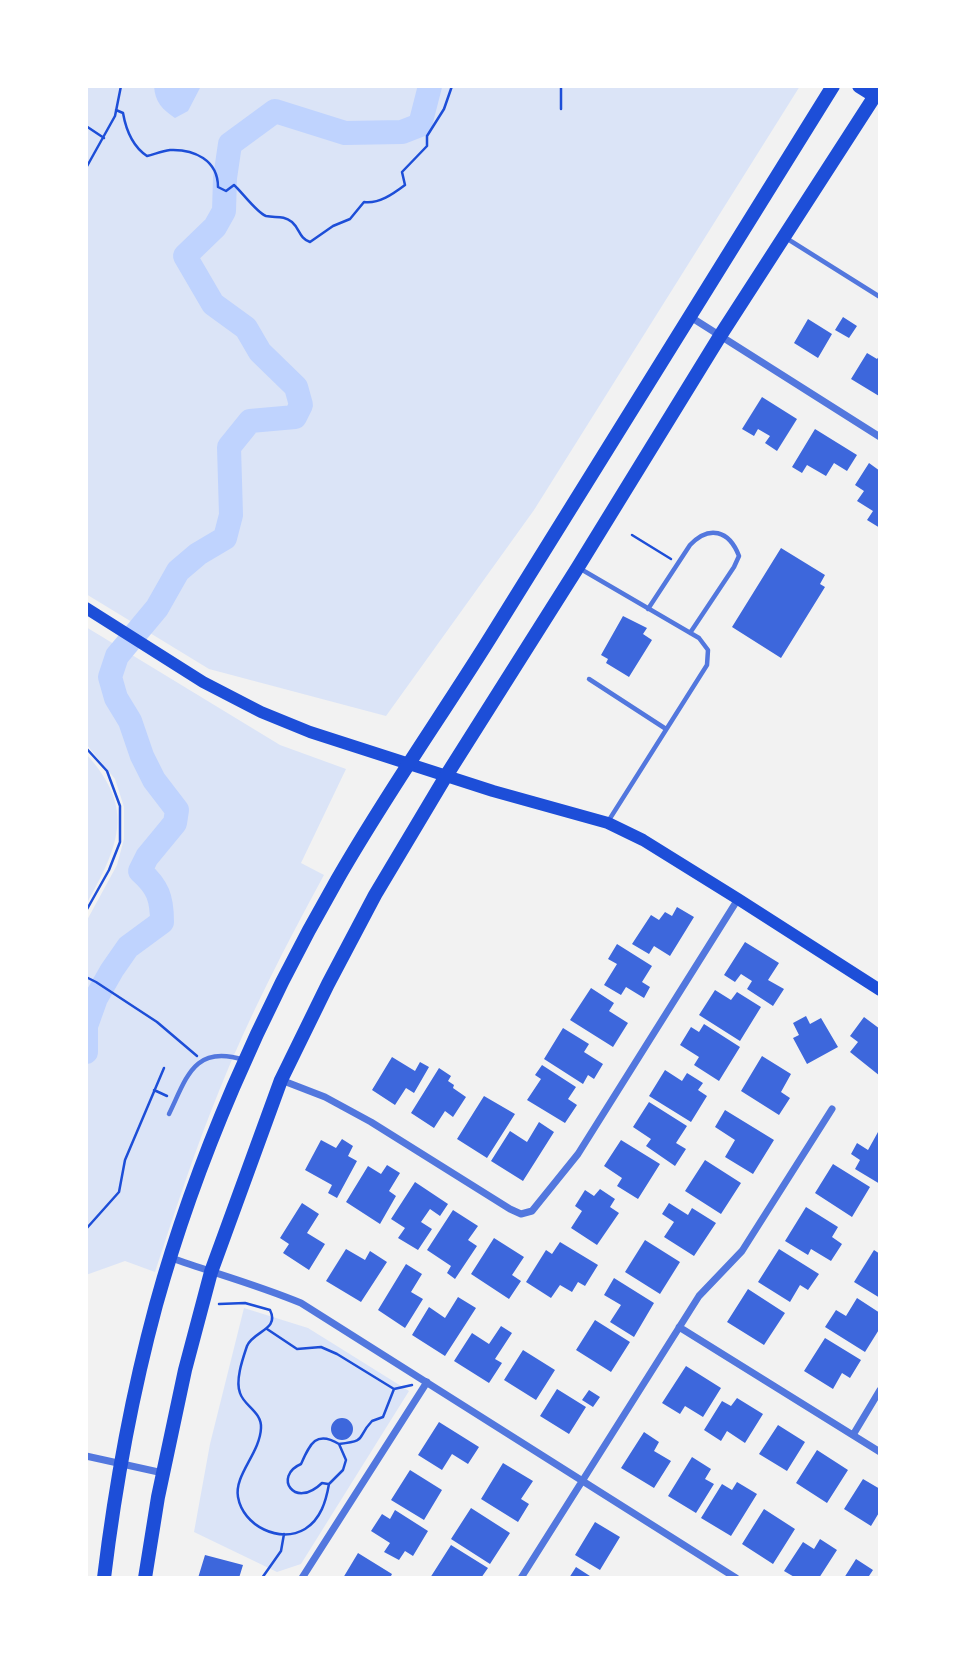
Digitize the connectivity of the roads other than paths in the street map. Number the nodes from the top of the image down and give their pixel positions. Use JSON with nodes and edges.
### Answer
{"nodes":[{"id":1,"x":833,"y":86,"type":"edge"},
{"id":2,"x":859,"y":86,"type":"edge"},
{"id":3,"x":879,"y":94,"type":"edge"},
{"id":4,"x":784,"y":237,"type":"junction"},
{"id":5,"x":880,"y":298,"type":"edge"},
{"id":6,"x":689,"y":316,"type":"junction"},
{"id":7,"x":720,"y":336,"type":"junction"},
{"id":8,"x":880,"y":437,"type":"edge"},
{"id":9,"x":578,"y":567,"type":"junction"},
{"id":10,"x":86,"y":608,"type":"edge"},
{"id":11,"x":648,"y":608,"type":"junction"},
{"id":12,"x":690,"y":633,"type":"junction"},
{"id":13,"x":589,"y":679,"type":"dead end"},
{"id":14,"x":666,"y":729,"type":"junction"},
{"id":15,"x":408,"y":764,"type":"junction"},
{"id":16,"x":446,"y":776,"type":"junction"},
{"id":17,"x":608,"y":823,"type":"junction"},
{"id":18,"x":738,"y":899,"type":"junction"},
{"id":19,"x":880,"y":990,"type":"edge"},
{"id":20,"x":244,"y":1060,"type":"junction"},
{"id":21,"x":281,"y":1080,"type":"junction"},
{"id":22,"x":832,"y":1109,"type":"dead end"},
{"id":23,"x":169,"y":1114,"type":"dead end"},
{"id":24,"x":171,"y":1258,"type":"junction"},
{"id":25,"x":211,"y":1272,"type":"junction"},
{"id":26,"x":680,"y":1327,"type":"junction"},
{"id":27,"x":426,"y":1382,"type":"junction"},
{"id":28,"x":880,"y":1390,"type":"edge"},
{"id":29,"x":853,"y":1435,"type":"junction"},
{"id":30,"x":880,"y":1452,"type":"edge"},
{"id":31,"x":86,"y":1456,"type":"edge"},
{"id":32,"x":121,"y":1464,"type":"junction"},
{"id":33,"x":163,"y":1474,"type":"junction"},
{"id":34,"x":582,"y":1482,"type":"junction"},
{"id":35,"x":104,"y":1578,"type":"edge"},
{"id":36,"x":145,"y":1578,"type":"edge"},
{"id":37,"x":302,"y":1578,"type":"edge"},
{"id":38,"x":521,"y":1578,"type":"edge"},
{"id":39,"x":736,"y":1578,"type":"edge"}],
"edges":[{"from":1,"to":6,"type":"main road"},
{"from":2,"to":3,"type":"main road"},
{"from":3,"to":4,"type":"main road"},
{"from":4,"to":5,"type":"lane"},
{"from":4,"to":7,"type":"main road"},
{"from":6,"to":7,"type":"street"},
{"from":6,"to":15,"type":"main road"},
{"from":7,"to":8,"type":"street"},
{"from":7,"to":9,"type":"main road"},
{"from":9,"to":11,"type":"lane"},
{"from":9,"to":16,"type":"main road"},
{"from":10,"to":15,"type":"main road"},
{"from":11,"to":12,"type":"lane"},
{"from":11,"to":12,"type":"lane"},
{"from":12,"to":14,"type":"lane"},
{"from":13,"to":14,"type":"lane"},
{"from":14,"to":17,"type":"lane"},
{"from":15,"to":16,"type":"main road"},
{"from":15,"to":20,"type":"main road"},
{"from":16,"to":17,"type":"main road"},
{"from":16,"to":21,"type":"main road"},
{"from":17,"to":18,"type":"main road"},
{"from":18,"to":19,"type":"main road"},
{"from":18,"to":21,"type":"street"},
{"from":20,"to":23,"type":"lane"},
{"from":20,"to":24,"type":"main road"},
{"from":21,"to":25,"type":"main road"},
{"from":22,"to":26,"type":"street"},
{"from":24,"to":25,"type":"street"},
{"from":24,"to":32,"type":"main road"},
{"from":25,"to":27,"type":"street"},
{"from":25,"to":33,"type":"main road"},
{"from":26,"to":29,"type":"street"},
{"from":26,"to":34,"type":"street"},
{"from":27,"to":34,"type":"street"},
{"from":27,"to":37,"type":"street"},
{"from":28,"to":29,"type":"street"},
{"from":29,"to":30,"type":"street"},
{"from":31,"to":32,"type":"street"},
{"from":32,"to":33,"type":"street"},
{"from":32,"to":35,"type":"main road"},
{"from":33,"to":36,"type":"main road"},
{"from":34,"to":38,"type":"street"},
{"from":34,"to":39,"type":"street"}]}
